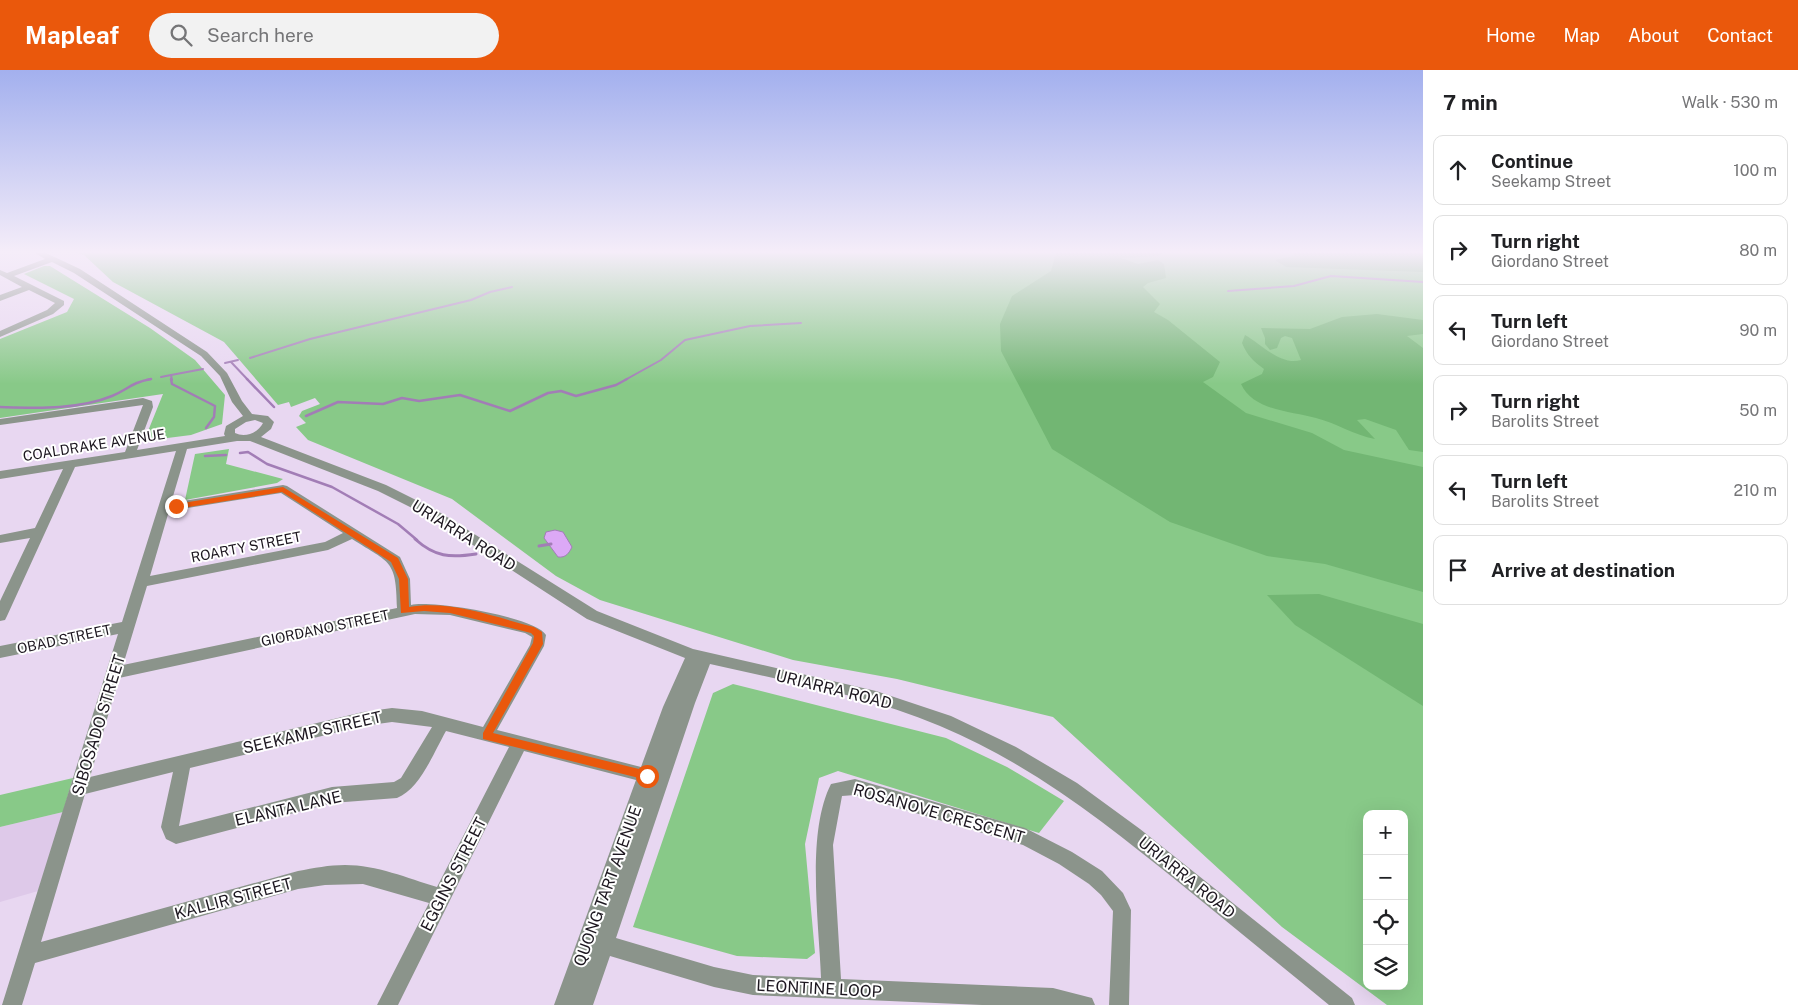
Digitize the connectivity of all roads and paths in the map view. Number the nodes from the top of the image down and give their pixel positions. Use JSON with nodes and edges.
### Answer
{"nodes":[{"id":1,"x":52,"y":297,"type":"edge"},
{"id":2,"x":117,"y":297,"type":"edge"},
{"id":3,"x":0,"y":334,"type":"edge"},
{"id":4,"x":237,"y":402,"type":"junction"},
{"id":5,"x":250,"y":417,"type":"junction"},
{"id":6,"x":0,"y":422,"type":"edge"},
{"id":7,"x":266,"y":429,"type":"junction"},
{"id":8,"x":234,"y":430,"type":"junction"},
{"id":9,"x":251,"y":437,"type":"junction"},
{"id":10,"x":188,"y":445,"type":"junction"},
{"id":11,"x":281,"y":449,"type":"junction"},
{"id":12,"x":130,"y":454,"type":"junction"},
{"id":13,"x":71,"y":464,"type":"junction"},
{"id":14,"x":0,"y":475,"type":"edge"},
{"id":15,"x":165,"y":508,"type":"junction"},
{"id":16,"x":39,"y":532,"type":"junction"},
{"id":17,"x":352,"y":533,"type":"junction"},
{"id":18,"x":0,"y":539,"type":"edge"},
{"id":19,"x":142,"y":582,"type":"junction"},
{"id":20,"x":2,"y":609,"type":"edge"},
{"id":21,"x":404,"y":611,"type":"junction"},
{"id":22,"x":129,"y":626,"type":"junction"},
{"id":23,"x":0,"y":652,"type":"edge"},
{"id":24,"x":700,"y":656,"type":"junction"},
{"id":25,"x":114,"y":673,"type":"junction"},
{"id":26,"x":442,"y":724,"type":"junction"},
{"id":27,"x":486,"y":736,"type":"junction"},
{"id":28,"x":519,"y":744,"type":"junction"},
{"id":29,"x":183,"y":762,"type":"junction"},
{"id":30,"x":653,"y":777,"type":"junction"},
{"id":31,"x":80,"y":787,"type":"junction"},
{"id":32,"x":441,"y":898,"type":"junction"},
{"id":33,"x":596,"y":942,"type":"junction"},
{"id":34,"x":28,"y":955,"type":"junction"},
{"id":35,"x":832,"y":989,"type":"junction"},
{"id":36,"x":12,"y":1005,"type":"edge"},
{"id":37,"x":387,"y":1005,"type":"edge"},
{"id":38,"x":564,"y":1005,"type":"edge"},
{"id":39,"x":583,"y":1005,"type":"edge"},
{"id":40,"x":1085,"y":1005,"type":"edge"},
{"id":41,"x":1120,"y":1005,"type":"edge"},
{"id":42,"x":1345,"y":1005,"type":"edge"}],
"edges":[{"from":1,"to":3,"type":"street"},
{"from":2,"to":4,"type":"street"},
{"from":4,"to":5,"type":"street"},
{"from":4,"to":8,"type":"street"},
{"from":5,"to":7,"type":"street"},
{"from":5,"to":8,"type":"street"},
{"from":6,"to":12,"type":"street"},
{"from":7,"to":9,"type":"street"},
{"from":7,"to":11,"type":"street"},
{"from":8,"to":9,"type":"street"},
{"from":8,"to":10,"type":"street","name":"COALDRAKE AVENUE"},
{"from":9,"to":11,"type":"street","name":"URIARRA ROAD"},
{"from":10,"to":12,"type":"street","name":"COALDRAKE AVENUE"},
{"from":10,"to":15,"type":"street","name":"SIBOSADO STREET"},
{"from":11,"to":24,"type":"street","name":"URIARRA ROAD"},
{"from":12,"to":13,"type":"street","name":"COALDRAKE AVENUE"},
{"from":13,"to":14,"type":"street","name":"COALDRAKE AVENUE"},
{"from":13,"to":16,"type":"street"},
{"from":15,"to":17,"type":"street"},
{"from":15,"to":19,"type":"street","name":"SIBOSADO STREET"},
{"from":16,"to":18,"type":"street"},
{"from":16,"to":20,"type":"street"},
{"from":17,"to":19,"type":"street","name":"ROARTY STREET"},
{"from":17,"to":21,"type":"street"},
{"from":19,"to":22,"type":"street","name":"SIBOSADO STREET"},
{"from":21,"to":25,"type":"street","name":"GIORDANO STREET"},
{"from":21,"to":27,"type":"street","name":"GIORDANO STREET"},
{"from":22,"to":23,"type":"street","name":"OBAD STREET"},
{"from":22,"to":25,"type":"street","name":"SIBOSADO STREET"},
{"from":24,"to":30,"type":"street","name":"QUONG TART AVENUE"},
{"from":24,"to":42,"type":"street","name":"URIARRA ROAD"},
{"from":25,"to":31,"type":"street","name":"SIBOSADO STREET"},
{"from":26,"to":27,"type":"street","name":"SEEKAMP STREET"},
{"from":26,"to":29,"type":"street","name":"SEEKAMP STREET"},
{"from":26,"to":29,"type":"street","name":"ELANTA LANE"},
{"from":27,"to":28,"type":"street","name":"SEEKAMP STREET"},
{"from":28,"to":30,"type":"street","name":"SEEKAMP STREET"},
{"from":28,"to":32,"type":"street","name":"EGGINS STREET"},
{"from":29,"to":31,"type":"street","name":"SEEKAMP STREET"},
{"from":30,"to":33,"type":"street","name":"QUONG TART AVENUE"},
{"from":31,"to":34,"type":"street","name":"SIBOSADO STREET"},
{"from":32,"to":34,"type":"street","name":"KALLIR STREET"},
{"from":32,"to":37,"type":"street","name":"EGGINS STREET"},
{"from":33,"to":35,"type":"street","name":"LEONTINE LOOP"},
{"from":33,"to":38,"type":"street","name":"QUONG TART AVENUE"},
{"from":33,"to":39,"type":"street","name":"QUONG TART AVENUE"},
{"from":34,"to":36,"type":"street","name":"SIBOSADO STREET"},
{"from":35,"to":40,"type":"street","name":"LEONTINE LOOP"},
{"from":35,"to":41,"type":"street","name":"ROSANOVE CRESCENT"}]}
